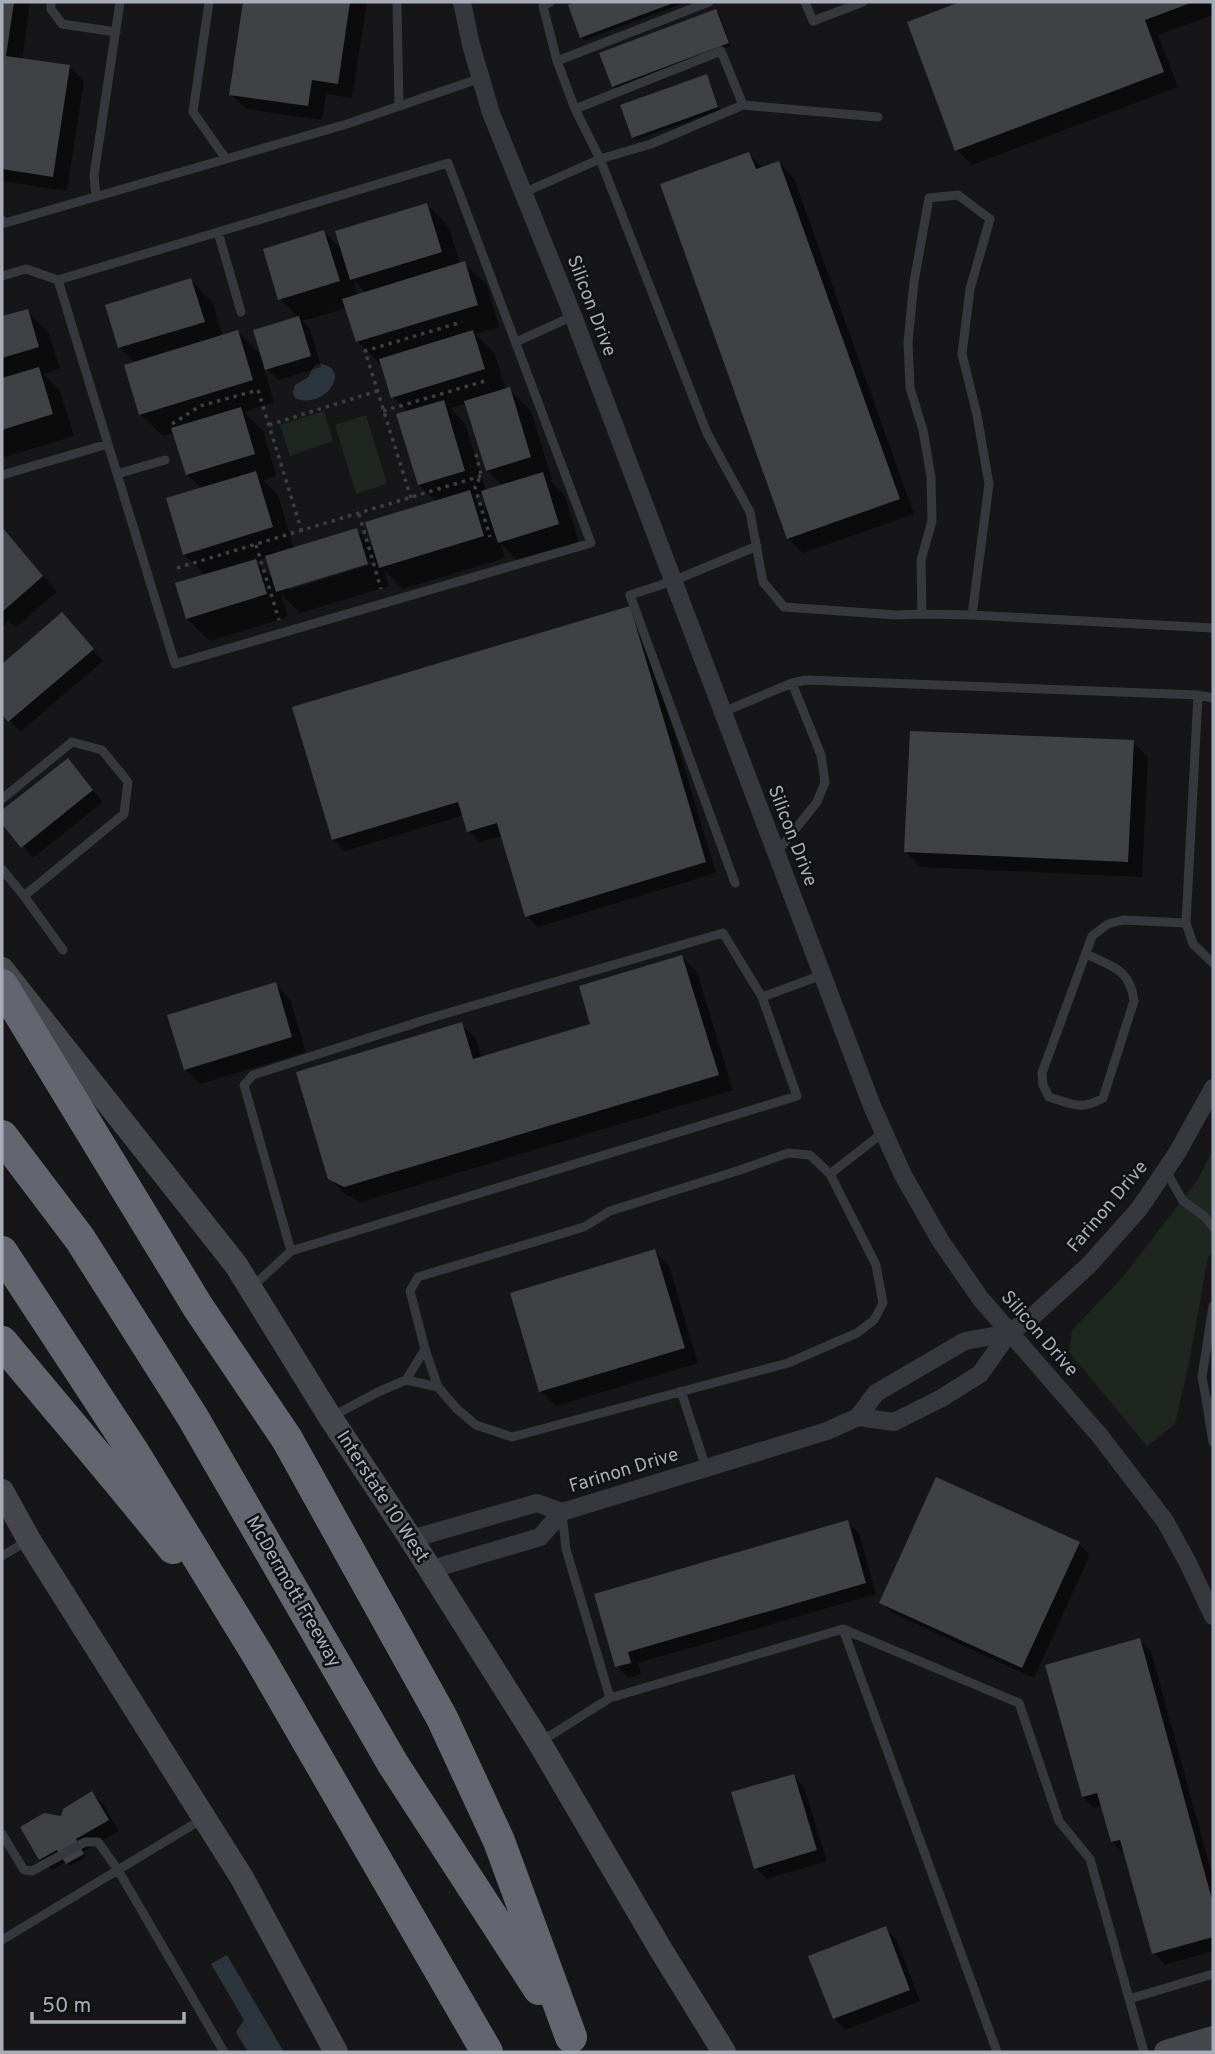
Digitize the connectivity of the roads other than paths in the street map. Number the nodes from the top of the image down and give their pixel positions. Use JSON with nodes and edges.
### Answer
{"nodes":[{"id":1,"x":51,"y":2,"type":"edge"},
{"id":2,"x":120,"y":2,"type":"edge"},
{"id":3,"x":209,"y":2,"type":"edge"},
{"id":4,"x":397,"y":2,"type":"edge"},
{"id":5,"x":462,"y":2,"type":"edge"},
{"id":6,"x":550,"y":2,"type":"edge"},
{"id":7,"x":709,"y":2,"type":"edge"},
{"id":8,"x":805,"y":2,"type":"edge"},
{"id":9,"x":863,"y":2,"type":"edge"},
{"id":10,"x":116,"y":32,"type":"junction"},
{"id":11,"x":557,"y":61,"type":"junction"},
{"id":12,"x":481,"y":78,"type":"junction"},
{"id":13,"x":743,"y":105,"type":"junction"},
{"id":14,"x":399,"y":106,"type":"junction"},
{"id":15,"x":575,"y":109,"type":"junction"},
{"id":16,"x":878,"y":117,"type":"dead end"},
{"id":17,"x":226,"y":159,"type":"junction"},
{"id":18,"x":600,"y":159,"type":"junction"},
{"id":19,"x":523,"y":193,"type":"junction"},
{"id":20,"x":96,"y":196,"type":"junction"},
{"id":21,"x":2,"y":220,"type":"edge"},
{"id":22,"x":218,"y":232,"type":"junction"},
{"id":23,"x":2,"y":276,"type":"edge"},
{"id":24,"x":58,"y":280,"type":"junction"},
{"id":25,"x":241,"y":312,"type":"dead end"},
{"id":26,"x":573,"y":316,"type":"junction"},
{"id":27,"x":516,"y":342,"type":"junction"},
{"id":28,"x":108,"y":444,"type":"junction"},
{"id":29,"x":165,"y":460,"type":"dead end"},
{"id":30,"x":117,"y":474,"type":"junction"},
{"id":31,"x":2,"y":475,"type":"edge"},
{"id":32,"x":757,"y":546,"type":"junction"},
{"id":33,"x":673,"y":582,"type":"junction"},
{"id":34,"x":922,"y":614,"type":"junction"},
{"id":35,"x":972,"y":615,"type":"junction"},
{"id":36,"x":1213,"y":628,"type":"edge"},
{"id":37,"x":792,"y":682,"type":"junction"},
{"id":38,"x":1198,"y":695,"type":"junction"},
{"id":39,"x":1213,"y":698,"type":"edge"},
{"id":40,"x":723,"y":712,"type":"junction"},
{"id":41,"x":2,"y":799,"type":"edge"},
{"id":42,"x":776,"y":853,"type":"junction"},
{"id":43,"x":2,"y":869,"type":"edge"},
{"id":44,"x":735,"y":883,"type":"dead end"},
{"id":45,"x":24,"y":896,"type":"junction"},
{"id":46,"x":1186,"y":923,"type":"junction"},
{"id":47,"x":63,"y":950,"type":"dead end"},
{"id":48,"x":1086,"y":954,"type":"junction"},
{"id":49,"x":1213,"y":963,"type":"edge"},
{"id":50,"x":2,"y":969,"type":"edge"},
{"id":51,"x":822,"y":975,"type":"junction"},
{"id":52,"x":2,"y":985,"type":"edge"},
{"id":53,"x":762,"y":997,"type":"junction"},
{"id":54,"x":1213,"y":1087,"type":"edge"},
{"id":55,"x":884,"y":1131,"type":"junction"},
{"id":56,"x":2,"y":1136,"type":"edge"},
{"id":57,"x":1166,"y":1171,"type":"junction"},
{"id":58,"x":830,"y":1174,"type":"junction"},
{"id":59,"x":1213,"y":1227,"type":"edge"},
{"id":60,"x":291,"y":1251,"type":"junction"},
{"id":61,"x":2,"y":1252,"type":"edge"},
{"id":62,"x":251,"y":1289,"type":"junction"},
{"id":63,"x":1213,"y":1306,"type":"edge"},
{"id":64,"x":1009,"y":1333,"type":"junction"},
{"id":65,"x":2,"y":1342,"type":"edge"},
{"id":66,"x":425,"y":1349,"type":"junction"},
{"id":67,"x":406,"y":1380,"type":"junction"},
{"id":68,"x":438,"y":1387,"type":"junction"},
{"id":69,"x":681,"y":1391,"type":"junction"},
{"id":70,"x":1206,"y":1398,"type":"junction"},
{"id":71,"x":1213,"y":1406,"type":"edge"},
{"id":72,"x":858,"y":1417,"type":"junction"},
{"id":73,"x":330,"y":1418,"type":"junction"},
{"id":74,"x":1213,"y":1442,"type":"edge"},
{"id":75,"x":706,"y":1468,"type":"junction"},
{"id":76,"x":2,"y":1492,"type":"edge"},
{"id":77,"x":562,"y":1512,"type":"junction"},
{"id":78,"x":411,"y":1539,"type":"junction"},
{"id":79,"x":29,"y":1540,"type":"junction"},
{"id":80,"x":2,"y":1556,"type":"edge"},
{"id":81,"x":429,"y":1570,"type":"junction"},
{"id":82,"x":1213,"y":1616,"type":"edge"},
{"id":83,"x":843,"y":1629,"type":"junction"},
{"id":84,"x":259,"y":1657,"type":"junction"},
{"id":85,"x":610,"y":1698,"type":"junction"},
{"id":86,"x":539,"y":1742,"type":"junction"},
{"id":87,"x":204,"y":1818,"type":"junction"},
{"id":88,"x":2,"y":1834,"type":"edge"},
{"id":89,"x":118,"y":1870,"type":"junction"},
{"id":90,"x":3,"y":1938,"type":"edge"},
{"id":91,"x":1213,"y":1974,"type":"edge"},
{"id":92,"x":1129,"y":1999,"type":"junction"},
{"id":93,"x":1213,"y":2038,"type":"edge"},
{"id":94,"x":575,"y":2045,"type":"edge"},
{"id":95,"x":224,"y":2052,"type":"edge"},
{"id":96,"x":335,"y":2052,"type":"edge"},
{"id":97,"x":487,"y":2052,"type":"edge"},
{"id":98,"x":724,"y":2052,"type":"edge"},
{"id":99,"x":997,"y":2052,"type":"edge"},
{"id":100,"x":1144,"y":2052,"type":"edge"},
{"id":101,"x":1166,"y":2052,"type":"edge"}],
"edges":[{"from":1,"to":10,"type":"lane"},
{"from":2,"to":10,"type":"lane"},
{"from":3,"to":17,"type":"lane"},
{"from":4,"to":14,"type":"lane"},
{"from":5,"to":12,"type":"street","name":"Silicon Drive"},
{"from":6,"to":11,"type":"lane"},
{"from":7,"to":11,"type":"lane"},
{"from":8,"to":9,"type":"lane"},
{"from":10,"to":20,"type":"lane"},
{"from":11,"to":15,"type":"lane"},
{"from":12,"to":14,"type":"lane"},
{"from":12,"to":19,"type":"street","name":"Silicon Drive"},
{"from":13,"to":15,"type":"lane"},
{"from":13,"to":16,"type":"lane"},
{"from":13,"to":18,"type":"lane"},
{"from":14,"to":17,"type":"lane"},
{"from":15,"to":18,"type":"lane"},
{"from":17,"to":20,"type":"lane"},
{"from":18,"to":19,"type":"lane"},
{"from":18,"to":32,"type":"lane"},
{"from":19,"to":26,"type":"street","name":"Silicon Drive"},
{"from":20,"to":21,"type":"lane"},
{"from":22,"to":24,"type":"lane"},
{"from":22,"to":25,"type":"lane"},
{"from":22,"to":27,"type":"lane"},
{"from":23,"to":24,"type":"lane"},
{"from":24,"to":28,"type":"lane"},
{"from":26,"to":27,"type":"lane"},
{"from":26,"to":33,"type":"street","name":"Silicon Drive"},
{"from":27,"to":30,"type":"lane"},
{"from":28,"to":30,"type":"lane"},
{"from":28,"to":31,"type":"lane"},
{"from":29,"to":30,"type":"lane"},
{"from":32,"to":33,"type":"lane"},
{"from":32,"to":34,"type":"lane"},
{"from":33,"to":40,"type":"street","name":"Silicon Drive"},
{"from":33,"to":44,"type":"lane"},
{"from":34,"to":35,"type":"lane"},
{"from":34,"to":35,"type":"lane"},
{"from":35,"to":36,"type":"lane"},
{"from":37,"to":38,"type":"lane"},
{"from":37,"to":40,"type":"lane"},
{"from":37,"to":42,"type":"lane"},
{"from":38,"to":39,"type":"lane"},
{"from":38,"to":46,"type":"lane"},
{"from":40,"to":42,"type":"street","name":"Silicon Drive"},
{"from":41,"to":45,"type":"lane"},
{"from":42,"to":51,"type":"street","name":"Silicon Drive"},
{"from":43,"to":45,"type":"lane"},
{"from":45,"to":47,"type":"lane"},
{"from":46,"to":48,"type":"lane"},
{"from":46,"to":49,"type":"lane"},
{"from":48,"to":48,"type":"lane"},
{"from":50,"to":62,"type":"main road","name":"Interstate 10 West"},
{"from":51,"to":53,"type":"lane"},
{"from":51,"to":55,"type":"street","name":"Silicon Drive"},
{"from":52,"to":94,"type":"highway"},
{"from":53,"to":60,"type":"lane"},
{"from":53,"to":60,"type":"lane"},
{"from":54,"to":57,"type":"street","name":"Farinon Drive"},
{"from":55,"to":58,"type":"lane"},
{"from":55,"to":64,"type":"street","name":"Silicon Drive"},
{"from":56,"to":94,"type":"highway","name":"McDermott Freeway"},
{"from":57,"to":59,"type":"lane"},
{"from":57,"to":64,"type":"street","name":"Farinon Drive"},
{"from":58,"to":66,"type":"lane"},
{"from":58,"to":69,"type":"lane"},
{"from":60,"to":62,"type":"lane"},
{"from":61,"to":84,"type":"highway"},
{"from":62,"to":73,"type":"main road","name":"Interstate 10 West"},
{"from":63,"to":70,"type":"lane"},
{"from":64,"to":72,"type":"street","name":"Farinon Drive"},
{"from":64,"to":72,"type":"street","name":"Farinon Drive"},
{"from":64,"to":82,"type":"street","name":"Silicon Drive"},
{"from":65,"to":84,"type":"highway"},
{"from":66,"to":67,"type":"lane"},
{"from":66,"to":68,"type":"lane"},
{"from":67,"to":68,"type":"lane"},
{"from":67,"to":73,"type":"lane"},
{"from":68,"to":69,"type":"lane"},
{"from":69,"to":75,"type":"lane"},
{"from":70,"to":71,"type":"lane"},
{"from":70,"to":74,"type":"lane"},
{"from":72,"to":75,"type":"street","name":"Farinon Drive"},
{"from":73,"to":78,"type":"main road","name":"Interstate 10 West"},
{"from":75,"to":77,"type":"street","name":"Farinon Drive"},
{"from":76,"to":79,"type":"main road"},
{"from":77,"to":78,"type":"street","name":"Farinon Drive"},
{"from":77,"to":81,"type":"street","name":"Farinon Drive"},
{"from":77,"to":85,"type":"lane"},
{"from":78,"to":81,"type":"main road","name":"Interstate 10 West"},
{"from":79,"to":80,"type":"lane"},
{"from":79,"to":87,"type":"main road"},
{"from":81,"to":86,"type":"main road","name":"Interstate 10 West"},
{"from":83,"to":85,"type":"lane"},
{"from":83,"to":92,"type":"lane"},
{"from":83,"to":99,"type":"lane"},
{"from":84,"to":97,"type":"highway"},
{"from":85,"to":86,"type":"lane"},
{"from":86,"to":98,"type":"main road","name":"Interstate 10 West"},
{"from":87,"to":89,"type":"lane"},
{"from":87,"to":96,"type":"main road"},
{"from":88,"to":89,"type":"lane"},
{"from":89,"to":90,"type":"lane"},
{"from":89,"to":95,"type":"lane"},
{"from":91,"to":92,"type":"lane"},
{"from":92,"to":100,"type":"lane"},
{"from":93,"to":101,"type":"main road"}]}
